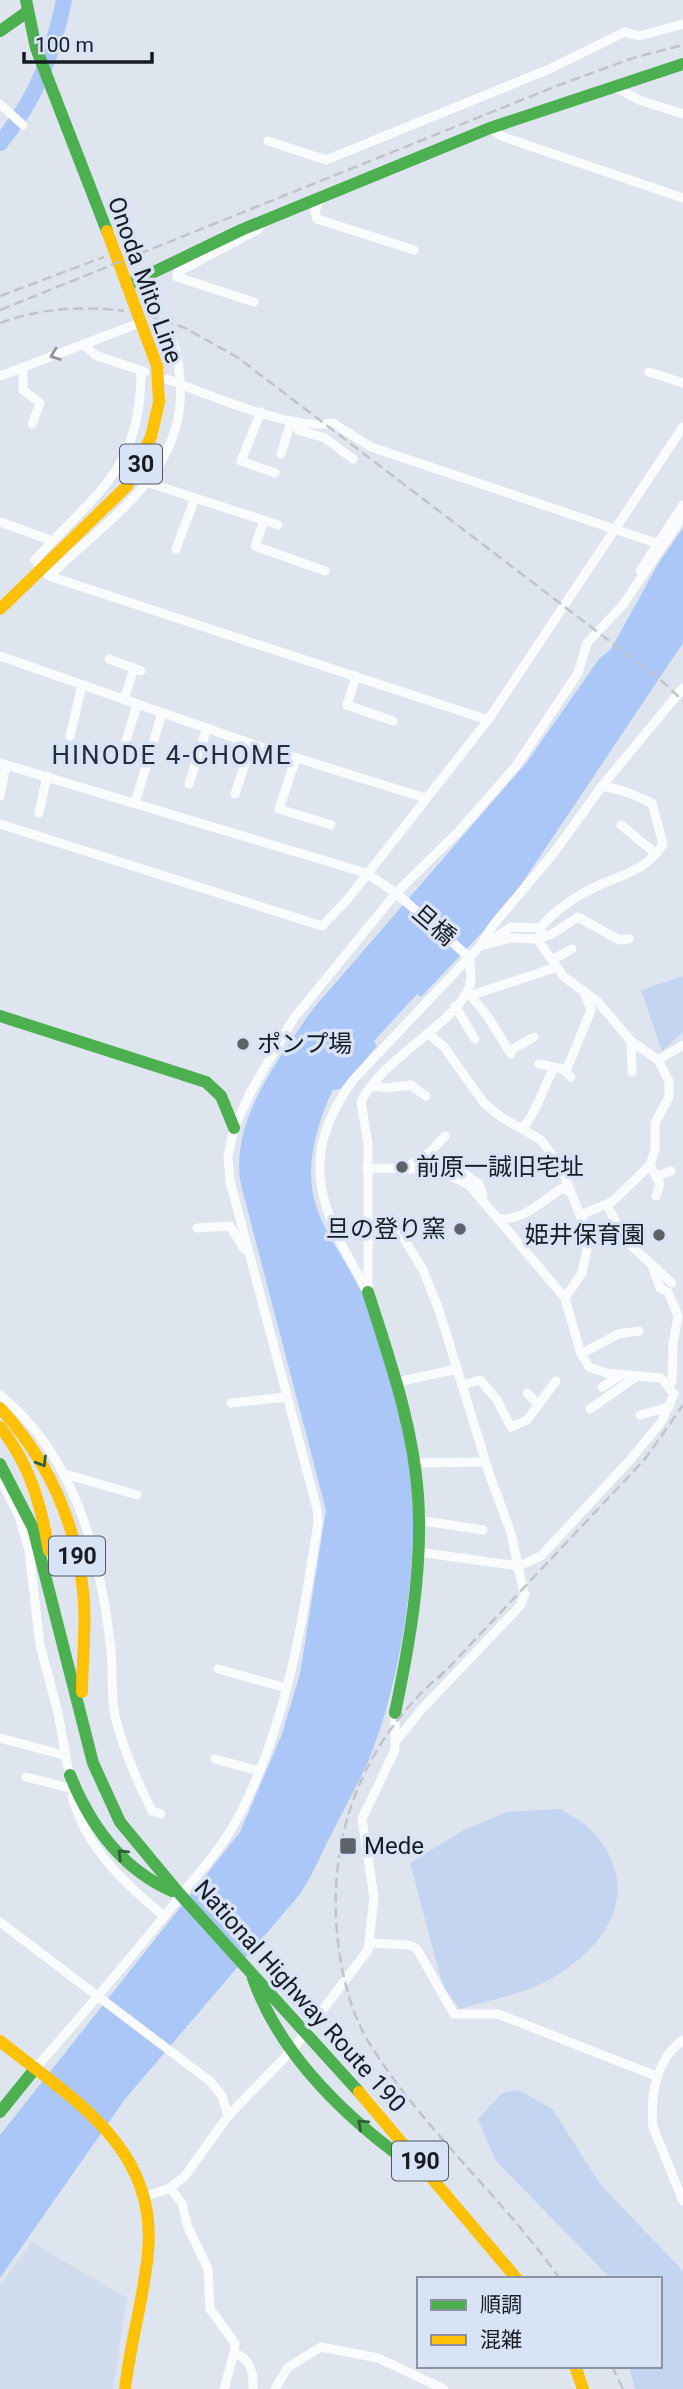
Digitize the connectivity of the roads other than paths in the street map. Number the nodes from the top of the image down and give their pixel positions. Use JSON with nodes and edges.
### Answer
{"nodes":[{"id":1,"x":27,"y":6,"type":"edge"},
{"id":2,"x":683,"y":24,"type":"edge"},
{"id":3,"x":0,"y":31,"type":"edge"},
{"id":4,"x":683,"y":64,"type":"edge"},
{"id":5,"x":613,"y":86,"type":"junction"},
{"id":6,"x":0,"y":104,"type":"edge"},
{"id":7,"x":683,"y":114,"type":"edge"},
{"id":8,"x":23,"y":125,"type":"dead end"},
{"id":9,"x":490,"y":128,"type":"junction"},
{"id":10,"x":268,"y":142,"type":"dead end"},
{"id":11,"x":320,"y":197,"type":"junction"},
{"id":12,"x":683,"y":198,"type":"edge"},
{"id":13,"x":271,"y":217,"type":"junction"},
{"id":14,"x":414,"y":250,"type":"dead end"},
{"id":15,"x":127,"y":285,"type":"junction"},
{"id":16,"x":254,"y":302,"type":"dead end"},
{"id":17,"x":142,"y":322,"type":"junction"},
{"id":18,"x":84,"y":344,"type":"junction"},
{"id":19,"x":174,"y":344,"type":"dead end"},
{"id":20,"x":23,"y":367,"type":"junction"},
{"id":21,"x":649,"y":372,"type":"dead end"},
{"id":22,"x":0,"y":376,"type":"edge"},
{"id":23,"x":167,"y":379,"type":"dead end"},
{"id":24,"x":683,"y":383,"type":"edge"},
{"id":25,"x":182,"y":385,"type":"junction"},
{"id":26,"x":261,"y":411,"type":"junction"},
{"id":27,"x":294,"y":421,"type":"junction"},
{"id":28,"x":32,"y":424,"type":"dead end"},
{"id":29,"x":683,"y":427,"type":"edge"},
{"id":30,"x":281,"y":454,"type":"dead end"},
{"id":31,"x":353,"y":459,"type":"dead end"},
{"id":32,"x":275,"y":473,"type":"dead end"},
{"id":33,"x":149,"y":483,"type":"junction"},
{"id":34,"x":195,"y":498,"type":"junction"},
{"id":35,"x":683,"y":505,"type":"edge"},
{"id":36,"x":683,"y":516,"type":"edge"},
{"id":37,"x":264,"y":521,"type":"junction"},
{"id":38,"x":0,"y":522,"type":"edge"},
{"id":39,"x":278,"y":525,"type":"dead end"},
{"id":40,"x":616,"y":529,"type":"junction"},
{"id":41,"x":53,"y":541,"type":"junction"},
{"id":42,"x":656,"y":542,"type":"junction"},
{"id":43,"x":176,"y":549,"type":"dead end"},
{"id":44,"x":325,"y":571,"type":"dead end"},
{"id":45,"x":46,"y":572,"type":"junction"},
{"id":46,"x":639,"y":582,"type":"junction"},
{"id":47,"x":0,"y":609,"type":"edge"},
{"id":48,"x":0,"y":656,"type":"edge"},
{"id":49,"x":109,"y":659,"type":"dead end"},
{"id":50,"x":356,"y":676,"type":"junction"},
{"id":51,"x":82,"y":685,"type":"junction"},
{"id":52,"x":683,"y":688,"type":"edge"},
{"id":53,"x":124,"y":700,"type":"junction"},
{"id":54,"x":137,"y":705,"type":"junction"},
{"id":55,"x":162,"y":713,"type":"junction"},
{"id":56,"x":488,"y":720,"type":"junction"},
{"id":57,"x":393,"y":721,"type":"dead end"},
{"id":58,"x":207,"y":728,"type":"junction"},
{"id":59,"x":70,"y":736,"type":"dead end"},
{"id":60,"x":125,"y":744,"type":"dead end"},
{"id":61,"x":252,"y":744,"type":"junction"},
{"id":62,"x":296,"y":758,"type":"junction"},
{"id":63,"x":3,"y":764,"type":"edge"},
{"id":64,"x":47,"y":776,"type":"junction"},
{"id":65,"x":189,"y":784,"type":"dead end"},
{"id":66,"x":601,"y":786,"type":"junction"},
{"id":67,"x":235,"y":794,"type":"dead end"},
{"id":68,"x":0,"y":796,"type":"edge"},
{"id":69,"x":425,"y":799,"type":"junction"},
{"id":70,"x":135,"y":803,"type":"junction"},
{"id":71,"x":38,"y":813,"type":"dead end"},
{"id":72,"x":0,"y":824,"type":"edge"},
{"id":73,"x":331,"y":825,"type":"dead end"},
{"id":74,"x":621,"y":825,"type":"dead end"},
{"id":75,"x":656,"y":854,"type":"junction"},
{"id":76,"x":366,"y":873,"type":"junction"},
{"id":77,"x":398,"y":894,"type":"junction"},
{"id":78,"x":540,"y":935,"type":"junction"},
{"id":79,"x":629,"y":939,"type":"dead end"},
{"id":80,"x":481,"y":947,"type":"junction"},
{"id":81,"x":572,"y":949,"type":"dead end"},
{"id":82,"x":469,"y":956,"type":"junction"},
{"id":83,"x":555,"y":964,"type":"junction"},
{"id":84,"x":577,"y":988,"type":"junction"},
{"id":85,"x":470,"y":993,"type":"junction"},
{"id":86,"x":455,"y":1006,"type":"junction"},
{"id":87,"x":0,"y":1016,"type":"edge"},
{"id":88,"x":579,"y":1023,"type":"dead end"},
{"id":89,"x":427,"y":1033,"type":"junction"},
{"id":90,"x":534,"y":1037,"type":"dead end"},
{"id":91,"x":475,"y":1039,"type":"dead end"},
{"id":92,"x":631,"y":1041,"type":"junction"},
{"id":93,"x":683,"y":1045,"type":"edge"},
{"id":94,"x":658,"y":1060,"type":"junction"},
{"id":95,"x":539,"y":1064,"type":"dead end"},
{"id":96,"x":554,"y":1068,"type":"junction"},
{"id":97,"x":632,"y":1072,"type":"dead end"},
{"id":98,"x":372,"y":1086,"type":"junction"},
{"id":99,"x":426,"y":1096,"type":"dead end"},
{"id":100,"x":234,"y":1128,"type":"junction"},
{"id":101,"x":522,"y":1128,"type":"junction"},
{"id":102,"x":445,"y":1136,"type":"dead end"},
{"id":103,"x":650,"y":1165,"type":"junction"},
{"id":104,"x":367,"y":1168,"type":"junction"},
{"id":105,"x":456,"y":1168,"type":"dead end"},
{"id":106,"x":404,"y":1169,"type":"junction"},
{"id":107,"x":671,"y":1171,"type":"dead end"},
{"id":108,"x":658,"y":1175,"type":"junction"},
{"id":109,"x":568,"y":1191,"type":"junction"},
{"id":110,"x":656,"y":1196,"type":"dead end"},
{"id":111,"x":483,"y":1198,"type":"junction"},
{"id":112,"x":607,"y":1205,"type":"junction"},
{"id":113,"x":580,"y":1215,"type":"junction"},
{"id":114,"x":501,"y":1219,"type":"junction"},
{"id":115,"x":197,"y":1228,"type":"dead end"},
{"id":116,"x":369,"y":1240,"type":"junction"},
{"id":117,"x":247,"y":1252,"type":"junction"},
{"id":118,"x":652,"y":1265,"type":"junction"},
{"id":119,"x":672,"y":1283,"type":"dead end"},
{"id":120,"x":368,"y":1292,"type":"junction"},
{"id":121,"x":565,"y":1298,"type":"junction"},
{"id":122,"x":639,"y":1331,"type":"dead end"},
{"id":123,"x":581,"y":1354,"type":"junction"},
{"id":124,"x":458,"y":1369,"type":"junction"},
{"id":125,"x":621,"y":1375,"type":"junction"},
{"id":126,"x":638,"y":1375,"type":"junction"},
{"id":127,"x":556,"y":1381,"type":"dead end"},
{"id":128,"x":396,"y":1382,"type":"junction"},
{"id":129,"x":669,"y":1384,"type":"junction"},
{"id":130,"x":463,"y":1385,"type":"junction"},
{"id":131,"x":601,"y":1387,"type":"dead end"},
{"id":132,"x":527,"y":1393,"type":"dead end"},
{"id":133,"x":0,"y":1395,"type":"edge"},
{"id":134,"x":286,"y":1397,"type":"junction"},
{"id":135,"x":231,"y":1403,"type":"dead end"},
{"id":136,"x":537,"y":1403,"type":"junction"},
{"id":137,"x":669,"y":1407,"type":"junction"},
{"id":138,"x":0,"y":1408,"type":"edge"},
{"id":139,"x":590,"y":1409,"type":"dead end"},
{"id":140,"x":640,"y":1415,"type":"dead end"},
{"id":141,"x":0,"y":1427,"type":"edge"},
{"id":142,"x":485,"y":1462,"type":"junction"},
{"id":143,"x":414,"y":1463,"type":"junction"},
{"id":144,"x":0,"y":1464,"type":"edge"},
{"id":145,"x":65,"y":1474,"type":"junction"},
{"id":146,"x":0,"y":1479,"type":"edge"},
{"id":147,"x":137,"y":1495,"type":"dead end"},
{"id":148,"x":418,"y":1520,"type":"junction"},
{"id":149,"x":483,"y":1530,"type":"dead end"},
{"id":150,"x":418,"y":1552,"type":"junction"},
{"id":151,"x":519,"y":1566,"type":"junction"},
{"id":152,"x":218,"y":1669,"type":"dead end"},
{"id":153,"x":70,"y":1671,"type":"junction"},
{"id":154,"x":286,"y":1688,"type":"junction"},
{"id":155,"x":395,"y":1713,"type":"joint"},
{"id":156,"x":83,"y":1724,"type":"junction"},
{"id":157,"x":0,"y":1738,"type":"edge"},
{"id":158,"x":397,"y":1740,"type":"junction"},
{"id":159,"x":64,"y":1755,"type":"junction"},
{"id":160,"x":215,"y":1759,"type":"dead end"},
{"id":161,"x":259,"y":1771,"type":"junction"},
{"id":162,"x":26,"y":1777,"type":"dead end"},
{"id":163,"x":70,"y":1781,"type":"junction"},
{"id":164,"x":161,"y":1814,"type":"dead end"},
{"id":165,"x":178,"y":1892,"type":"junction"},
{"id":166,"x":164,"y":1916,"type":"junction"},
{"id":167,"x":0,"y":1922,"type":"edge"},
{"id":168,"x":370,"y":1944,"type":"junction"},
{"id":169,"x":252,"y":1972,"type":"junction"},
{"id":170,"x":102,"y":1999,"type":"junction"},
{"id":171,"x":683,"y":2040,"type":"edge"},
{"id":172,"x":0,"y":2041,"type":"edge"},
{"id":173,"x":293,"y":2049,"type":"junction"},
{"id":174,"x":37,"y":2073,"type":"junction"},
{"id":175,"x":656,"y":2076,"type":"junction"},
{"id":176,"x":0,"y":2112,"type":"edge"},
{"id":177,"x":228,"y":2116,"type":"junction"},
{"id":178,"x":436,"y":2180,"type":"junction"},
{"id":179,"x":170,"y":2188,"type":"junction"},
{"id":180,"x":147,"y":2196,"type":"junction"},
{"id":181,"x":683,"y":2201,"type":"edge"},
{"id":182,"x":515,"y":2277,"type":"edge"},
{"id":183,"x":234,"y":2353,"type":"junction"},
{"id":184,"x":576,"y":2368,"type":"edge"},
{"id":185,"x":125,"y":2389,"type":"edge"},
{"id":186,"x":224,"y":2389,"type":"edge"},
{"id":187,"x":253,"y":2389,"type":"edge"},
{"id":188,"x":275,"y":2389,"type":"edge"},
{"id":189,"x":444,"y":2389,"type":"edge"},
{"id":190,"x":583,"y":2389,"type":"edge"}],
"edges":[{"from":1,"to":3,"type":"main road"},
{"from":1,"to":15,"type":"main road","name":"Onoda Mito Line","number":"30"},
{"from":2,"to":10,"type":"street"},
{"from":4,"to":5,"type":"main road"},
{"from":5,"to":7,"type":"street"},
{"from":5,"to":9,"type":"main road"},
{"from":6,"to":8,"type":"street"},
{"from":9,"to":11,"type":"main road"},
{"from":9,"to":12,"type":"street"},
{"from":11,"to":13,"type":"main road"},
{"from":11,"to":14,"type":"street"},
{"from":13,"to":15,"type":"main road"},
{"from":13,"to":16,"type":"street"},
{"from":15,"to":17,"type":"main road","name":"Onoda Mito Line","number":"30"},
{"from":17,"to":18,"type":"street"},
{"from":17,"to":45,"type":"main road","name":"Onoda Mito Line","number":"30"},
{"from":18,"to":20,"type":"street","one_way":true},
{"from":18,"to":41,"type":"street"},
{"from":19,"to":25,"type":"street"},
{"from":20,"to":22,"type":"street"},
{"from":20,"to":28,"type":"street"},
{"from":21,"to":24,"type":"street"},
{"from":23,"to":25,"type":"street"},
{"from":25,"to":26,"type":"street"},
{"from":25,"to":33,"type":"street"},
{"from":26,"to":27,"type":"street"},
{"from":26,"to":32,"type":"street"},
{"from":27,"to":30,"type":"street"},
{"from":27,"to":31,"type":"street"},
{"from":27,"to":40,"type":"street"},
{"from":29,"to":40,"type":"street"},
{"from":33,"to":34,"type":"street"},
{"from":33,"to":45,"type":"street"},
{"from":34,"to":37,"type":"street"},
{"from":34,"to":43,"type":"street"},
{"from":35,"to":42,"type":"street"},
{"from":36,"to":46,"type":"street"},
{"from":37,"to":39,"type":"street"},
{"from":37,"to":44,"type":"street"},
{"from":38,"to":41,"type":"street"},
{"from":40,"to":42,"type":"street"},
{"from":40,"to":56,"type":"street"},
{"from":41,"to":45,"type":"street"},
{"from":42,"to":46,"type":"street"},
{"from":45,"to":47,"type":"main road","name":"Onoda Mito Line","number":"30"},
{"from":45,"to":50,"type":"street"},
{"from":46,"to":77,"type":"street"},
{"from":48,"to":51,"type":"street"},
{"from":49,"to":53,"type":"street"},
{"from":50,"to":56,"type":"street"},
{"from":50,"to":57,"type":"street"},
{"from":51,"to":53,"type":"street"},
{"from":51,"to":59,"type":"street"},
{"from":52,"to":66,"type":"street"},
{"from":53,"to":54,"type":"street"},
{"from":54,"to":55,"type":"street"},
{"from":54,"to":60,"type":"street"},
{"from":55,"to":58,"type":"street"},
{"from":55,"to":70,"type":"street"},
{"from":56,"to":69,"type":"street"},
{"from":58,"to":61,"type":"street"},
{"from":58,"to":65,"type":"street"},
{"from":61,"to":62,"type":"street"},
{"from":61,"to":67,"type":"street"},
{"from":62,"to":69,"type":"street"},
{"from":62,"to":73,"type":"street"},
{"from":63,"to":64,"type":"street","name":"旦橋"},
{"from":63,"to":68,"type":"street"},
{"from":64,"to":70,"type":"street","name":"旦橋"},
{"from":64,"to":71,"type":"street"},
{"from":66,"to":75,"type":"street"},
{"from":66,"to":80,"type":"street"},
{"from":69,"to":76,"type":"street"},
{"from":70,"to":76,"type":"street","name":"旦橋"},
{"from":72,"to":76,"type":"street"},
{"from":74,"to":75,"type":"street"},
{"from":75,"to":78,"type":"street"},
{"from":76,"to":77,"type":"street","name":"旦橋"},
{"from":77,"to":82,"type":"street","name":"旦橋"},
{"from":77,"to":100,"type":"street"},
{"from":78,"to":79,"type":"street"},
{"from":78,"to":80,"type":"street"},
{"from":78,"to":83,"type":"street"},
{"from":80,"to":82,"type":"street"},
{"from":81,"to":83,"type":"street"},
{"from":82,"to":85,"type":"street"},
{"from":82,"to":120,"type":"street"},
{"from":83,"to":84,"type":"street"},
{"from":83,"to":85,"type":"street"},
{"from":84,"to":88,"type":"street"},
{"from":84,"to":92,"type":"street"},
{"from":84,"to":96,"type":"street"},
{"from":85,"to":86,"type":"street"},
{"from":85,"to":90,"type":"street"},
{"from":86,"to":89,"type":"street"},
{"from":86,"to":91,"type":"street"},
{"from":87,"to":100,"type":"main road"},
{"from":89,"to":98,"type":"street"},
{"from":89,"to":101,"type":"street"},
{"from":92,"to":94,"type":"street"},
{"from":92,"to":97,"type":"street"},
{"from":93,"to":94,"type":"street"},
{"from":94,"to":103,"type":"street"},
{"from":95,"to":96,"type":"street"},
{"from":96,"to":101,"type":"street"},
{"from":98,"to":99,"type":"street"},
{"from":98,"to":104,"type":"street"},
{"from":100,"to":117,"type":"street"},
{"from":101,"to":109,"type":"street"},
{"from":102,"to":106,"type":"street"},
{"from":103,"to":108,"type":"street"},
{"from":103,"to":112,"type":"street"},
{"from":104,"to":106,"type":"street"},
{"from":104,"to":116,"type":"street"},
{"from":105,"to":111,"type":"street"},
{"from":106,"to":111,"type":"street"},
{"from":107,"to":108,"type":"street"},
{"from":108,"to":110,"type":"street"},
{"from":109,"to":113,"type":"street"},
{"from":109,"to":114,"type":"street"},
{"from":111,"to":114,"type":"street"},
{"from":112,"to":113,"type":"street"},
{"from":112,"to":118,"type":"street"},
{"from":113,"to":121,"type":"street"},
{"from":114,"to":121,"type":"street"},
{"from":115,"to":117,"type":"street"},
{"from":116,"to":120,"type":"street"},
{"from":116,"to":124,"type":"street"},
{"from":117,"to":134,"type":"street"},
{"from":118,"to":119,"type":"street"},
{"from":118,"to":129,"type":"street"},
{"from":120,"to":128,"type":"main road"},
{"from":121,"to":123,"type":"street"},
{"from":122,"to":123,"type":"street"},
{"from":123,"to":125,"type":"street"},
{"from":124,"to":128,"type":"street"},
{"from":124,"to":130,"type":"street"},
{"from":125,"to":126,"type":"street"},
{"from":125,"to":131,"type":"street"},
{"from":126,"to":129,"type":"street"},
{"from":126,"to":139,"type":"street"},
{"from":127,"to":136,"type":"street"},
{"from":128,"to":143,"type":"main road"},
{"from":129,"to":137,"type":"street"},
{"from":130,"to":136,"type":"street"},
{"from":130,"to":142,"type":"street"},
{"from":132,"to":136,"type":"street"},
{"from":133,"to":145,"type":"street"},
{"from":134,"to":135,"type":"street"},
{"from":134,"to":154,"type":"street"},
{"from":137,"to":140,"type":"street"},
{"from":137,"to":151,"type":"street"},
{"from":138,"to":156,"type":"main road","name":"National Highway Route 190","number":"190","one_way":true},
{"from":141,"to":153,"type":"main road"},
{"from":142,"to":143,"type":"street"},
{"from":142,"to":151,"type":"street"},
{"from":143,"to":148,"type":"main road"},
{"from":144,"to":153,"type":"main road","name":"National Highway Route 190","number":"190"},
{"from":145,"to":147,"type":"street"},
{"from":145,"to":164,"type":"street"},
{"from":146,"to":159,"type":"street"},
{"from":148,"to":149,"type":"street"},
{"from":148,"to":150,"type":"main road"},
{"from":150,"to":151,"type":"street"},
{"from":150,"to":155,"type":"main road"},
{"from":151,"to":158,"type":"street"},
{"from":152,"to":154,"type":"street"},
{"from":153,"to":156,"type":"main road","name":"National Highway Route 190","number":"190"},
{"from":154,"to":161,"type":"street"},
{"from":155,"to":158,"type":"street"},
{"from":156,"to":165,"type":"main road","name":"National Highway Route 190","number":"190"},
{"from":157,"to":159,"type":"street"},
{"from":158,"to":168,"type":"street"},
{"from":159,"to":163,"type":"street"},
{"from":160,"to":161,"type":"street"},
{"from":161,"to":166,"type":"street"},
{"from":162,"to":163,"type":"street"},
{"from":165,"to":163,"type":"main road","one_way":true},
{"from":163,"to":166,"type":"street"},
{"from":165,"to":169,"type":"main road","name":"National Highway Route 190","number":"190"},
{"from":166,"to":170,"type":"street"},
{"from":167,"to":170,"type":"street"},
{"from":168,"to":173,"type":"street"},
{"from":168,"to":175,"type":"street"},
{"from":169,"to":173,"type":"main road"},
{"from":169,"to":178,"type":"main road","name":"National Highway Route 190","number":"190"},
{"from":170,"to":174,"type":"street"},
{"from":170,"to":177,"type":"street"},
{"from":171,"to":175,"type":"street"},
{"from":172,"to":174,"type":"main road"},
{"from":173,"to":177,"type":"street"},
{"from":178,"to":173,"type":"main road","one_way":true},
{"from":174,"to":176,"type":"main road"},
{"from":174,"to":180,"type":"main road"},
{"from":175,"to":181,"type":"street"},
{"from":177,"to":179,"type":"street"},
{"from":178,"to":182,"type":"main road","name":"National Highway Route 190","number":"190"},
{"from":179,"to":180,"type":"street"},
{"from":179,"to":183,"type":"street"},
{"from":180,"to":185,"type":"main road"},
{"from":183,"to":186,"type":"street"},
{"from":183,"to":187,"type":"street"},
{"from":184,"to":190,"type":"main road"},
{"from":188,"to":189,"type":"street"}]}
